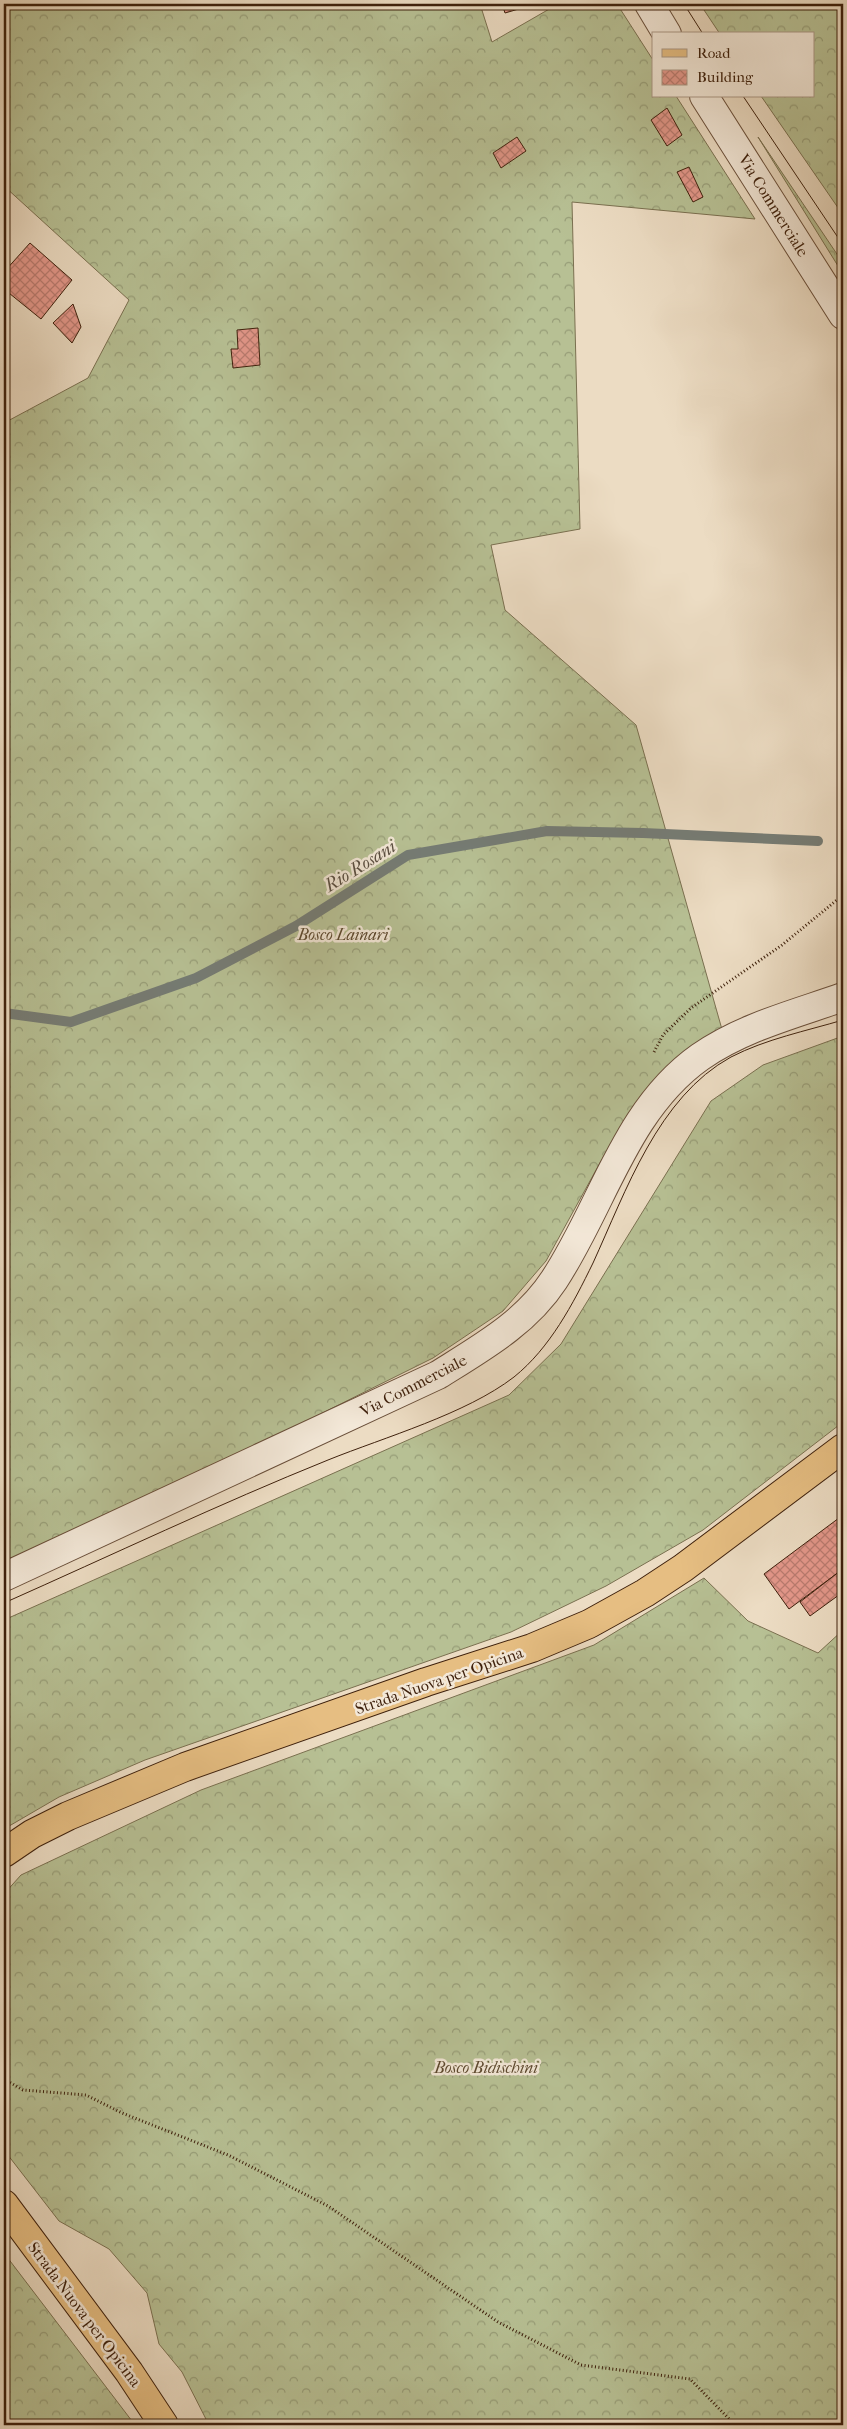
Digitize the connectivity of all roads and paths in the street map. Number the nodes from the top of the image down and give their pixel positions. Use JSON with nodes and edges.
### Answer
{"nodes":[{"id":1,"x":649,"y":4,"type":"edge"},
{"id":2,"x":666,"y":32,"type":"edge"},
{"id":3,"x":705,"y":98,"type":"edge"},
{"id":4,"x":843,"y":314,"type":"edge"},
{"id":5,"x":843,"y":895,"type":"edge"},
{"id":6,"x":843,"y":997,"type":"edge"},
{"id":7,"x":663,"y":1091,"type":"junction"},
{"id":8,"x":843,"y":1448,"type":"edge"},
{"id":9,"x":4,"y":1577,"type":"edge"},
{"id":10,"x":4,"y":1853,"type":"edge"},
{"id":11,"x":4,"y":2079,"type":"edge"},
{"id":12,"x":4,"y":2204,"type":"edge"},
{"id":13,"x":164,"y":2425,"type":"edge"},
{"id":14,"x":735,"y":2425,"type":"edge"}],
"edges":[{"from":1,"to":2,"type":"street"},
{"from":3,"to":4,"type":"street","name":"Via Commerciale"},
{"from":5,"to":7,"type":"path"},
{"from":6,"to":7,"type":"street","name":"Via Commerciale"},
{"from":7,"to":9,"type":"street","name":"Via Commerciale"},
{"from":8,"to":10,"type":"main road","name":"Strada Nuova per Opicina"},
{"from":11,"to":14,"type":"path"},
{"from":12,"to":13,"type":"main road","name":"Strada Nuova per Opicina"}]}
